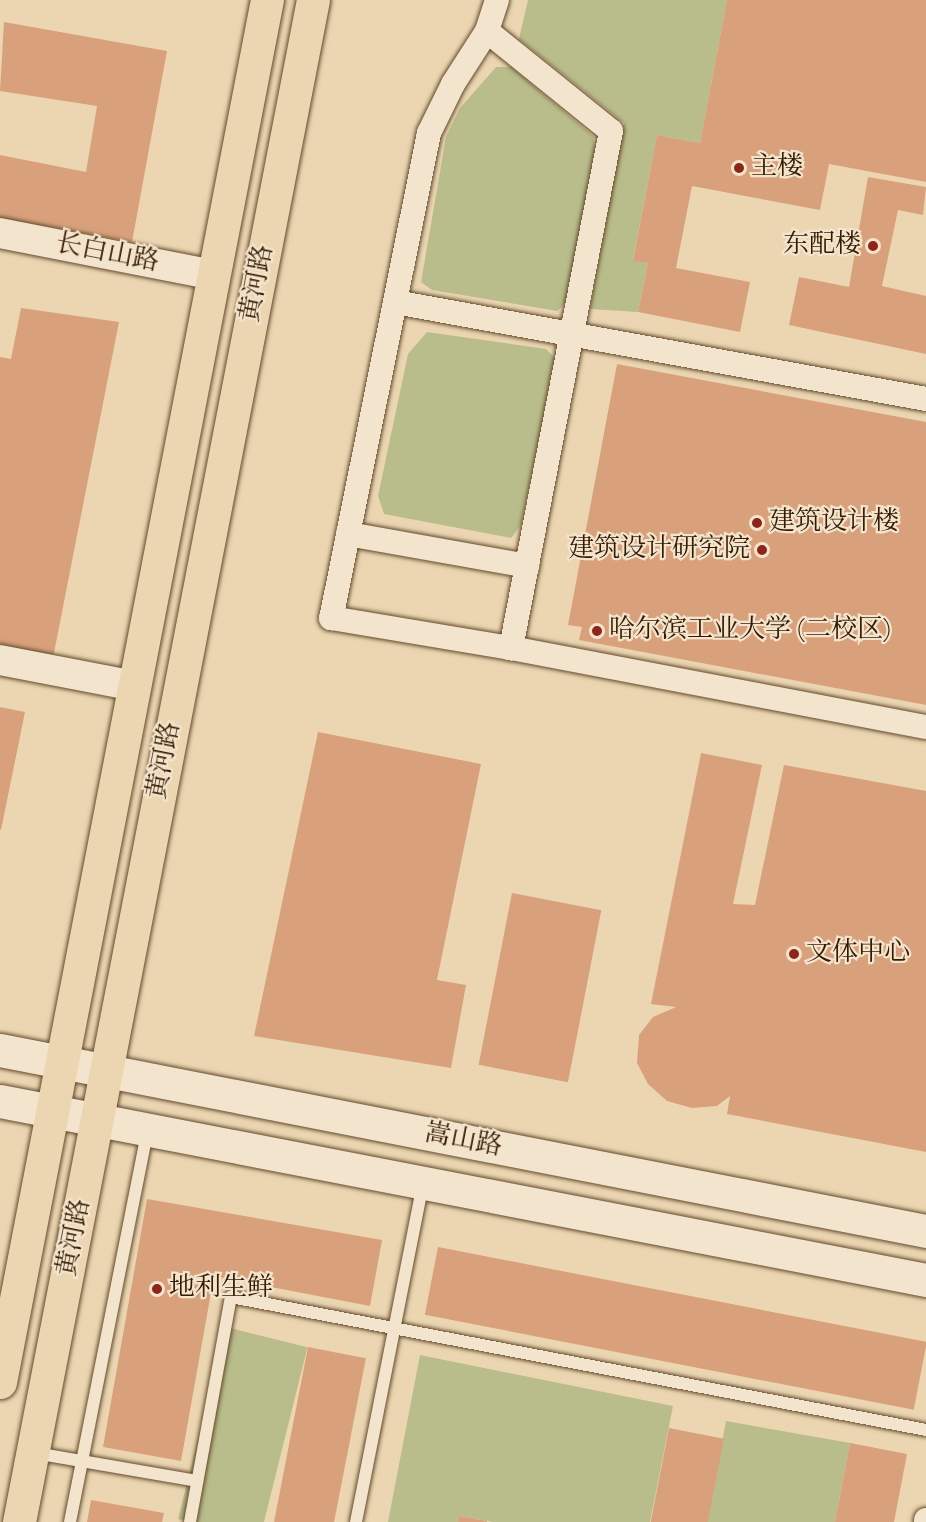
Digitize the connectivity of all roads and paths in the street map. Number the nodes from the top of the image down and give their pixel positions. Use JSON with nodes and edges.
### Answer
{"nodes":[{"id":1,"x":267,"y":0,"type":"edge"},
{"id":2,"x":313,"y":0,"type":"edge"},
{"id":3,"x":497,"y":0,"type":"edge"},
{"id":4,"x":487,"y":31,"type":"junction"},
{"id":5,"x":0,"y":233,"type":"edge"},
{"id":6,"x":214,"y":275,"type":"junction"},
{"id":7,"x":395,"y":302,"type":"junction"},
{"id":8,"x":571,"y":335,"type":"junction"},
{"id":9,"x":926,"y":399,"type":"edge"},
{"id":10,"x":348,"y":534,"type":"junction"},
{"id":11,"x":527,"y":566,"type":"junction"},
{"id":12,"x":511,"y":648,"type":"junction"},
{"id":13,"x":0,"y":660,"type":"edge"},
{"id":14,"x":135,"y":686,"type":"junction"},
{"id":15,"x":926,"y":727,"type":"edge"},
{"id":16,"x":0,"y":1050,"type":"edge"},
{"id":17,"x":62,"y":1062,"type":"junction"},
{"id":18,"x":106,"y":1071,"type":"junction"},
{"id":19,"x":0,"y":1101,"type":"edge"},
{"id":20,"x":53,"y":1111,"type":"junction"},
{"id":21,"x":97,"y":1120,"type":"junction"},
{"id":22,"x":147,"y":1129,"type":"junction"},
{"id":23,"x":424,"y":1183,"type":"junction"},
{"id":24,"x":926,"y":1231,"type":"edge"},
{"id":25,"x":926,"y":1280,"type":"edge"},
{"id":26,"x":6,"y":1319,"type":"edge"},
{"id":27,"x":393,"y":1326,"type":"junction"},
{"id":28,"x":0,"y":1382,"type":"edge"},
{"id":29,"x":926,"y":1430,"type":"edge"},
{"id":30,"x":33,"y":1453,"type":"junction"},
{"id":31,"x":83,"y":1461,"type":"junction"},
{"id":32,"x":197,"y":1481,"type":"junction"},
{"id":33,"x":19,"y":1522,"type":"edge"},
{"id":34,"x":70,"y":1522,"type":"edge"},
{"id":35,"x":190,"y":1522,"type":"edge"},
{"id":36,"x":356,"y":1522,"type":"edge"}],
"edges":[{"from":1,"to":6,"type":"main road","name":"黄河路"},
{"from":2,"to":18,"type":"main road","name":"黄河路"},
{"from":3,"to":4,"type":"street"},
{"from":4,"to":7,"type":"street"},
{"from":4,"to":8,"type":"street"},
{"from":5,"to":6,"type":"street","name":"长白山路"},
{"from":6,"to":14,"type":"main road","name":"黄河路"},
{"from":7,"to":8,"type":"street"},
{"from":7,"to":10,"type":"street"},
{"from":8,"to":9,"type":"street"},
{"from":8,"to":11,"type":"street"},
{"from":10,"to":11,"type":"street"},
{"from":10,"to":12,"type":"street"},
{"from":11,"to":12,"type":"street"},
{"from":12,"to":15,"type":"street"},
{"from":13,"to":14,"type":"street"},
{"from":14,"to":17,"type":"main road","name":"黄河路"},
{"from":16,"to":17,"type":"main road","name":"嵩山路"},
{"from":17,"to":18,"type":"main road","name":"嵩山路"},
{"from":17,"to":20,"type":"main road","name":"黄河路"},
{"from":18,"to":21,"type":"main road","name":"黄河路"},
{"from":18,"to":24,"type":"main road","name":"嵩山路"},
{"from":19,"to":20,"type":"main road","name":"嵩山路"},
{"from":20,"to":21,"type":"main road","name":"嵩山路"},
{"from":20,"to":26,"type":"main road","name":"黄河路"},
{"from":21,"to":22,"type":"main road","name":"嵩山路"},
{"from":21,"to":30,"type":"main road","name":"黄河路"},
{"from":22,"to":23,"type":"main road","name":"嵩山路"},
{"from":22,"to":31,"type":"lane"},
{"from":23,"to":25,"type":"main road","name":"嵩山路"},
{"from":23,"to":27,"type":"lane"},
{"from":26,"to":28,"type":"main road","name":"黄河路"},
{"from":27,"to":29,"type":"lane"},
{"from":27,"to":32,"type":"lane"},
{"from":27,"to":36,"type":"lane"},
{"from":30,"to":31,"type":"lane"},
{"from":30,"to":33,"type":"main road","name":"黄河路"},
{"from":31,"to":32,"type":"lane"},
{"from":31,"to":34,"type":"lane"},
{"from":32,"to":35,"type":"lane"}]}
